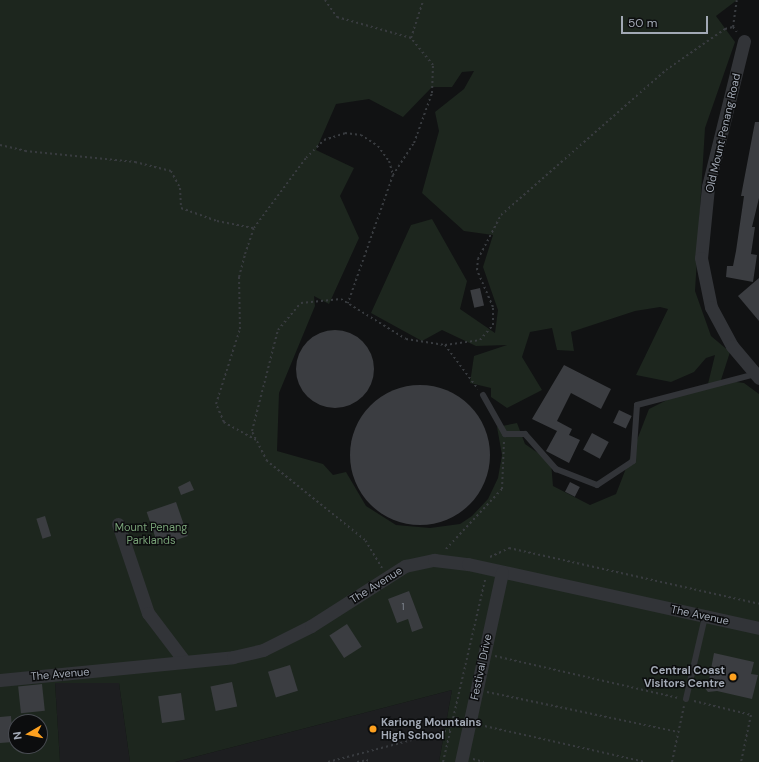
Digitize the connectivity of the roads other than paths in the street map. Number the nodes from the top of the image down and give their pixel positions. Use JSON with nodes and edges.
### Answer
{"nodes":[{"id":1,"x":744,"y":41,"type":"road end"},
{"id":2,"x":757,"y":376,"type":"edge"},
{"id":3,"x":483,"y":395,"type":"road end"},
{"id":4,"x":118,"y":524,"type":"dead end"},
{"id":5,"x":502,"y":572,"type":"junction"},
{"id":6,"x":705,"y":617,"type":"junction"},
{"id":7,"x":759,"y":628,"type":"edge"},
{"id":8,"x":185,"y":662,"type":"junction"},
{"id":9,"x":2,"y":680,"type":"edge"},
{"id":10,"x":686,"y":699,"type":"road end"},
{"id":11,"x":460,"y":762,"type":"edge"}],
"edges":[{"from":1,"to":2,"type":"street","name":"Old Mount Penang Road"},
{"from":2,"to":3,"type":"lane"},
{"from":4,"to":8,"type":"street"},
{"from":5,"to":6,"type":"street","name":"The Avenue"},
{"from":5,"to":8,"type":"street","name":"The Avenue"},
{"from":5,"to":11,"type":"street","name":"Festival Drive"},
{"from":6,"to":7,"type":"street","name":"The Avenue"},
{"from":6,"to":10,"type":"lane"},
{"from":8,"to":9,"type":"street","name":"The Avenue"}]}
